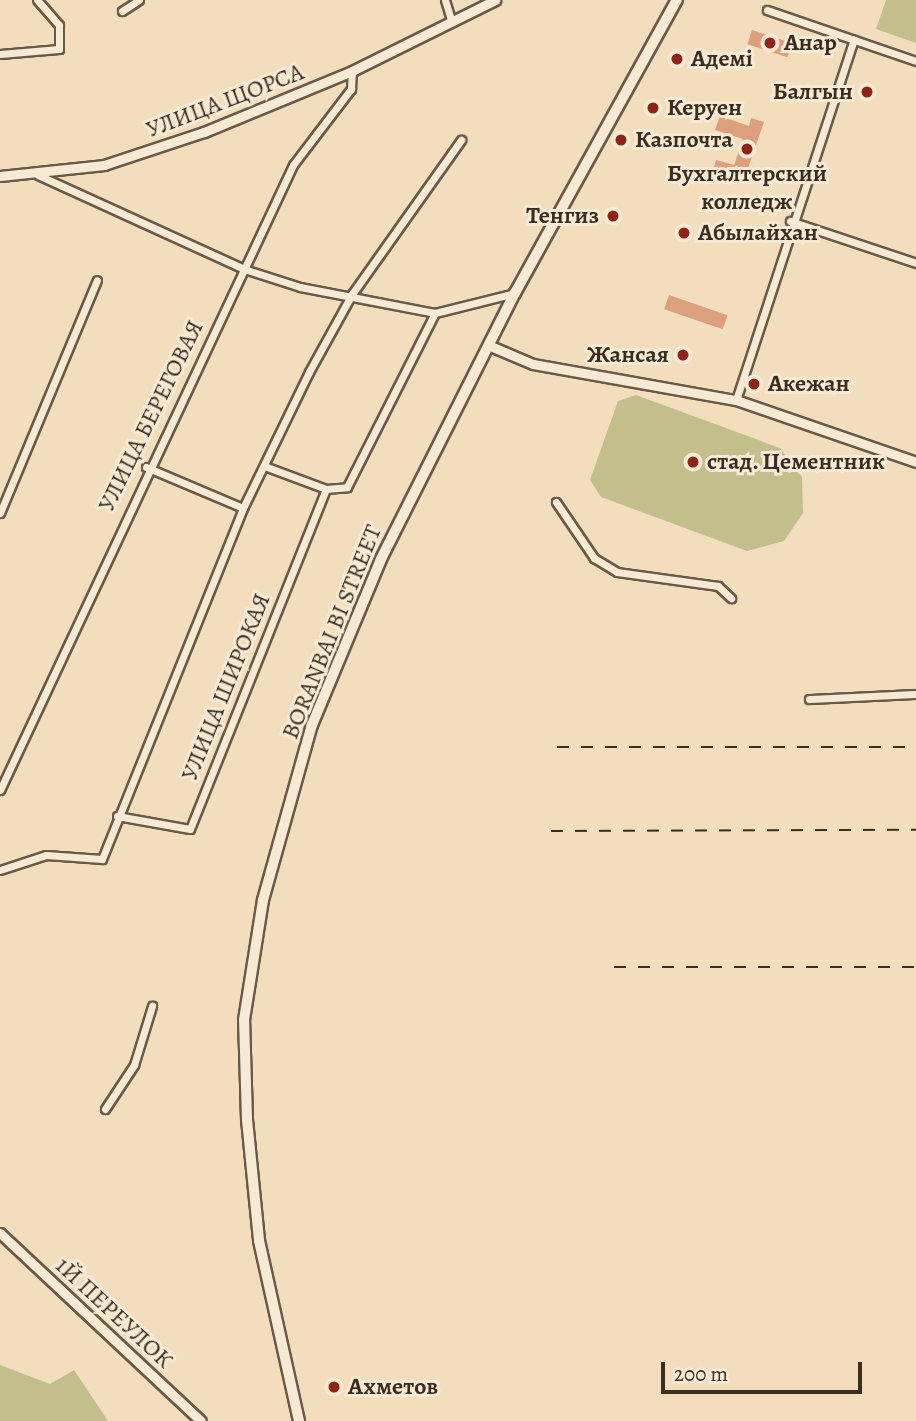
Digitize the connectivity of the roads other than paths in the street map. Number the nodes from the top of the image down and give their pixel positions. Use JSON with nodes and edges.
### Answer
{"nodes":[{"id":1,"x":37,"y":0,"type":"edge"},
{"id":2,"x":139,"y":0,"type":"edge"},
{"id":3,"x":445,"y":0,"type":"edge"},
{"id":4,"x":495,"y":0,"type":"edge"},
{"id":5,"x":677,"y":0,"type":"edge"},
{"id":6,"x":767,"y":10,"type":"dead end"},
{"id":7,"x":122,"y":11,"type":"dead end"},
{"id":8,"x":452,"y":20,"type":"junction"},
{"id":9,"x":854,"y":40,"type":"junction"},
{"id":10,"x":0,"y":54,"type":"edge"},
{"id":11,"x":916,"y":61,"type":"edge"},
{"id":12,"x":352,"y":71,"type":"junction"},
{"id":13,"x":461,"y":140,"type":"dead end"},
{"id":14,"x":38,"y":175,"type":"junction"},
{"id":15,"x":0,"y":176,"type":"edge"},
{"id":16,"x":790,"y":220,"type":"junction"},
{"id":17,"x":916,"y":262,"type":"edge"},
{"id":18,"x":244,"y":269,"type":"junction"},
{"id":19,"x":97,"y":281,"type":"dead end"},
{"id":20,"x":515,"y":293,"type":"junction"},
{"id":21,"x":352,"y":295,"type":"junction"},
{"id":22,"x":435,"y":313,"type":"junction"},
{"id":23,"x":488,"y":345,"type":"junction"},
{"id":24,"x":736,"y":400,"type":"junction"},
{"id":25,"x":916,"y":462,"type":"edge"},
{"id":26,"x":146,"y":467,"type":"junction"},
{"id":27,"x":267,"y":467,"type":"junction"},
{"id":28,"x":326,"y":489,"type":"junction"},
{"id":29,"x":556,"y":502,"type":"dead end"},
{"id":30,"x":243,"y":508,"type":"junction"},
{"id":31,"x":0,"y":513,"type":"edge"},
{"id":32,"x":731,"y":598,"type":"dead end"},
{"id":33,"x":916,"y":694,"type":"edge"},
{"id":34,"x":808,"y":699,"type":"dead end"},
{"id":35,"x":0,"y":790,"type":"edge"},
{"id":36,"x":117,"y":816,"type":"junction"},
{"id":37,"x":0,"y":870,"type":"edge"},
{"id":38,"x":152,"y":1006,"type":"dead end"},
{"id":39,"x":105,"y":1109,"type":"dead end"},
{"id":40,"x":0,"y":1233,"type":"edge"},
{"id":41,"x":201,"y":1421,"type":"edge"},
{"id":42,"x":299,"y":1421,"type":"edge"}],
"edges":[{"from":1,"to":10,"type":"street"},
{"from":2,"to":7,"type":"street"},
{"from":3,"to":8,"type":"street"},
{"from":4,"to":8,"type":"street","name":"УЛИЦА ЩОРСА"},
{"from":5,"to":20,"type":"main road","name":"BORANBAI BI STREET"},
{"from":6,"to":9,"type":"street"},
{"from":8,"to":12,"type":"street","name":"УЛИЦА ЩОРСА"},
{"from":9,"to":11,"type":"street"},
{"from":9,"to":16,"type":"street"},
{"from":12,"to":14,"type":"street","name":"УЛИЦА ЩОРСА"},
{"from":12,"to":18,"type":"street","name":"УЛИЦА БЕРЕГОВАЯ"},
{"from":13,"to":21,"type":"street","name":"УЛИЦА ШИРОКАЯ"},
{"from":14,"to":15,"type":"street","name":"УЛИЦА ЩОРСА"},
{"from":14,"to":18,"type":"street"},
{"from":16,"to":17,"type":"street"},
{"from":16,"to":24,"type":"street"},
{"from":18,"to":21,"type":"street"},
{"from":18,"to":26,"type":"street","name":"УЛИЦА БЕРЕГОВАЯ"},
{"from":19,"to":31,"type":"street"},
{"from":20,"to":22,"type":"street"},
{"from":20,"to":23,"type":"main road","name":"BORANBAI BI STREET"},
{"from":21,"to":22,"type":"street"},
{"from":21,"to":27,"type":"street","name":"УЛИЦА ШИРОКАЯ"},
{"from":22,"to":28,"type":"street"},
{"from":23,"to":24,"type":"street"},
{"from":23,"to":42,"type":"main road","name":"BORANBAI BI STREET"},
{"from":24,"to":25,"type":"street"},
{"from":26,"to":30,"type":"street"},
{"from":26,"to":35,"type":"street","name":"УЛИЦА БЕРЕГОВАЯ"},
{"from":27,"to":28,"type":"street"},
{"from":27,"to":30,"type":"street","name":"УЛИЦА ШИРОКАЯ"},
{"from":28,"to":36,"type":"street","name":"УЛИЦА ШИРОКАЯ"},
{"from":29,"to":32,"type":"street"},
{"from":30,"to":36,"type":"street","name":"УЛИЦА ШИРОКАЯ"},
{"from":33,"to":34,"type":"street"},
{"from":36,"to":37,"type":"street","name":"УЛИЦА ШИРОКАЯ"},
{"from":38,"to":39,"type":"street"},
{"from":40,"to":41,"type":"street","name":"1Й ПЕРЕУЛОК"}]}
